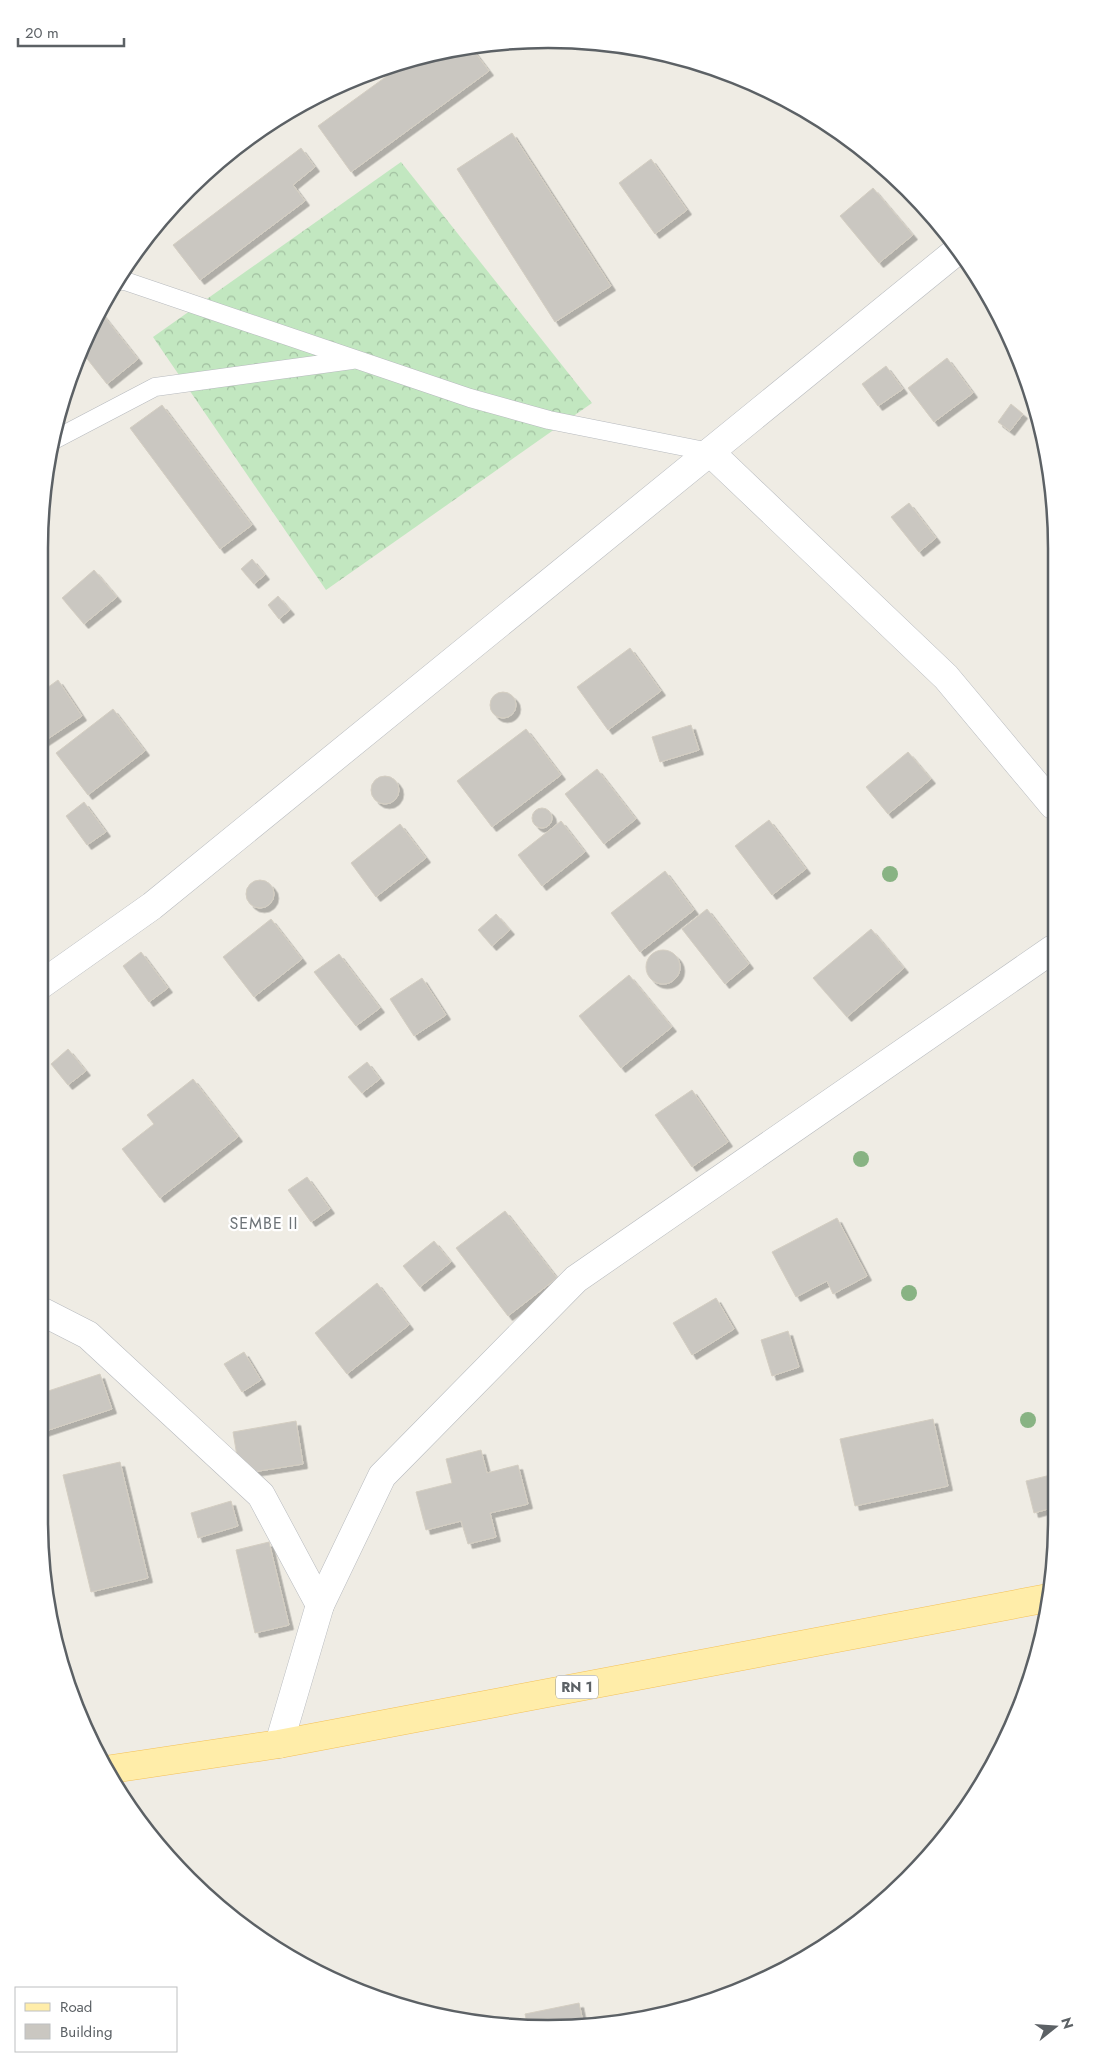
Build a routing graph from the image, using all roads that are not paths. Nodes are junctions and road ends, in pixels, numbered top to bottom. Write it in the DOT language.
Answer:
graph roads {
  1 [pos="952,255"];
  2 [pos="125,281"];
  3 [pos="355,359"];
  4 [pos="61,436"];
  5 [pos="710,452"];
  6 [pos="1048,799"];
  7 [pos="1048,952"];
  8 [pos="48,980"];
  9 [pos="48,1315"];
  10 [pos="1041,1599"];
  11 [pos="320,1605"];
  12 [pos="279,1744"];
  13 [pos="113,1769"];
  1 -- 5 [label="street"];
  2 -- 3 [label="lane"];
  3 -- 4 [label="lane"];
  3 -- 5 [label="lane"];
  5 -- 6 [label="street"];
  5 -- 8 [label="street"];
  7 -- 11 [label="street"];
  9 -- 11 [label="street"];
  10 -- 12 [label="main road, RN 1"];
  11 -- 12 [label="street"];
  12 -- 13 [label="main road, RN 1"];
}
